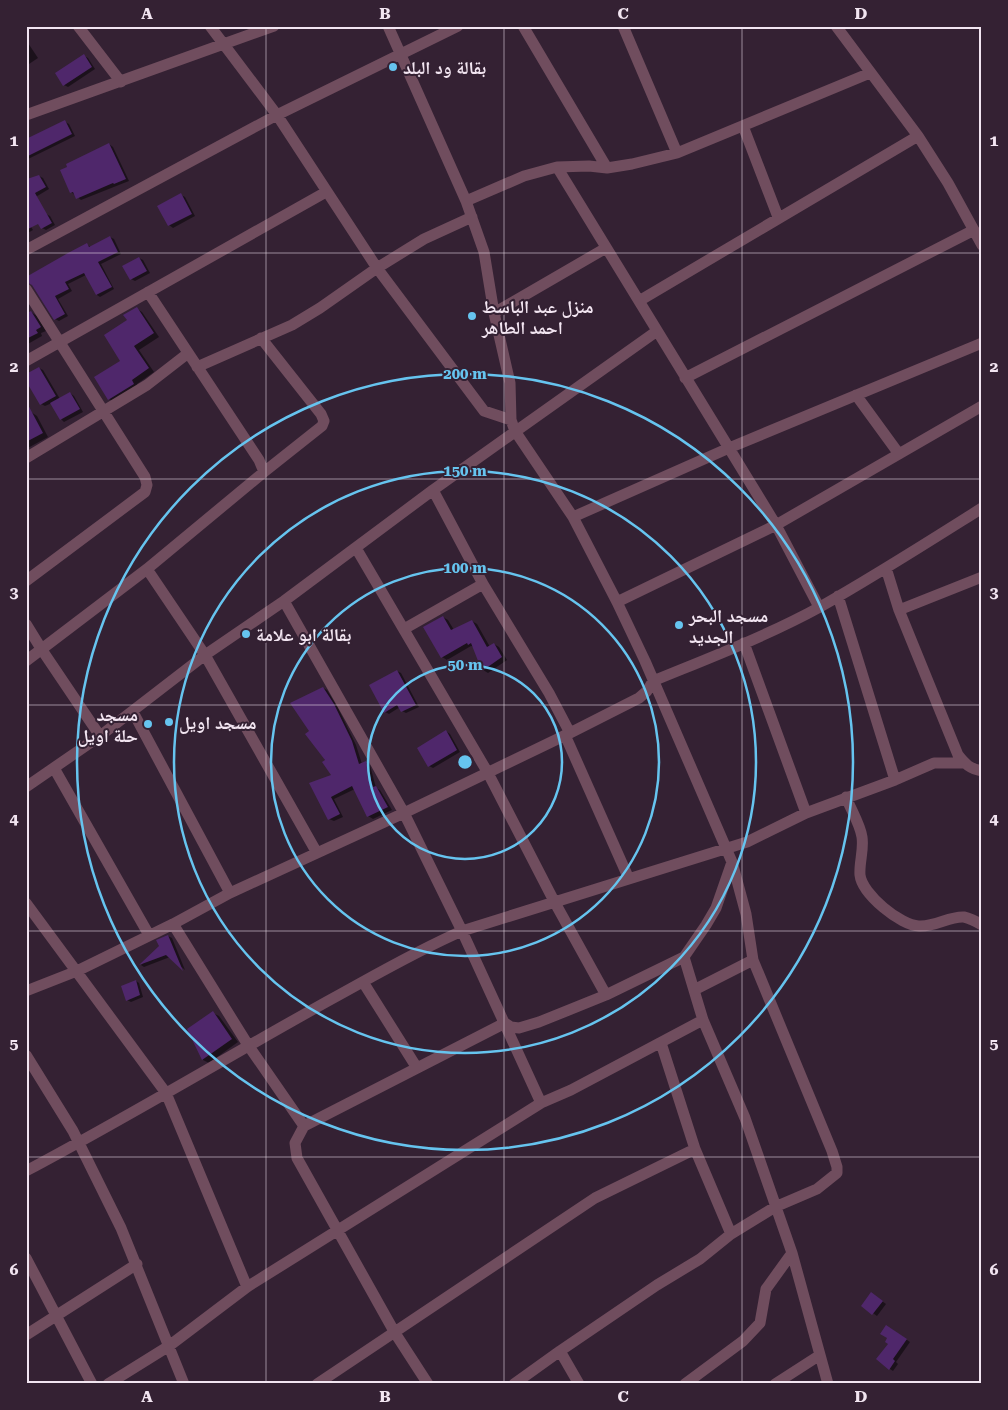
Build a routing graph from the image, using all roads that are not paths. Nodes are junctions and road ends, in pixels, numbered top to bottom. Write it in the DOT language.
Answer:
graph roads {
  1 [pos="78,26"];
  2 [pos="210,26"];
  3 [pos="274,26"];
  4 [pos="388,26"];
  5 [pos="458,26"];
  6 [pos="523,26"];
  7 [pos="623,26"];
  8 [pos="836,26"];
  9 [pos="224,43"];
  10 [pos="401,56"];
  11 [pos="870,73"];
  12 [pos="121,82"];
  13 [pos="26,115"];
  14 [pos="277,115"];
  15 [pos="743,126"];
  16 [pos="918,136"];
  17 [pos="677,153"];
  18 [pos="557,167"];
  19 [pos="607,168"];
  20 [pos="326,192"];
  21 [pos="466,201"];
  22 [pos="472,217"];
  23 [pos="778,217"];
  24 [pos="974,230"];
  25 [pos="982,245"];
  26 [pos="606,248"];
  27 [pos="26,250"];
  28 [pos="377,268"];
  29 [pos="26,290"];
  30 [pos="148,292"];
  31 [pos="639,301"];
  32 [pos="494,313"];
  33 [pos="657,331"];
  34 [pos="261,338"];
  35 [pos="60,343"];
  36 [pos="982,343"];
  37 [pos="187,354"];
  38 [pos="26,361"];
  39 [pos="197,367"];
  40 [pos="685,378"];
  41 [pos="856,395"];
  42 [pos="982,406"];
  43 [pos="103,412"];
  44 [pos="513,426"];
  45 [pos="729,448"];
  46 [pos="899,454"];
  47 [pos="26,458"];
  48 [pos="264,472"];
  49 [pos="432,490"];
  50 [pos="982,508"];
  51 [pos="572,517"];
  52 [pos="776,525"];
  53 [pos="356,548"];
  54 [pos="886,568"];
  55 [pos="147,569"];
  56 [pos="982,577"];
  57 [pos="26,581"];
  58 [pos="483,584"];
  59 [pos="838,596"];
  60 [pos="284,601"];
  61 [pos="617,602"];
  62 [pos="818,607"];
  63 [pos="899,610"];
  64 [pos="26,624"];
  65 [pos="404,629"];
  66 [pos="744,643"];
  67 [pos="42,650"];
  68 [pos="205,655"];
  69 [pos="26,661"];
  70 [pos="653,681"];
  71 [pos="133,712"];
  72 [pos="567,734"];
  73 [pos="100,736"];
  74 [pos="965,763"];
  75 [pos="54,768"];
  76 [pos="982,771"];
  77 [pos="488,772"];
  78 [pos="895,780"];
  79 [pos="26,787"];
  80 [pos="846,797"];
  81 [pos="404,813"];
  82 [pos="806,813"];
  83 [pos="725,849"];
  84 [pos="317,853"];
  85 [pos="732,862"];
  86 [pos="630,879"];
  87 [pos="230,893"];
  88 [pos="554,901"];
  89 [pos="26,903"];
  90 [pos="173,924"];
  91 [pos="982,924"];
  92 [pos="462,931"];
  93 [pos="149,935"];
  94 [pos="684,956"];
  95 [pos="753,960"];
  96 [pos="77,971"];
  97 [pos="363,982"];
  98 [pos="694,990"];
  99 [pos="26,992"];
  100 [pos="606,995"];
  101 [pos="703,1020"];
  102 [pos="504,1023"];
  103 [pos="661,1043"];
  104 [pos="248,1045"];
  105 [pos="26,1055"];
  106 [pos="417,1068"];
  107 [pos="166,1093"];
  108 [pos="541,1103"];
  109 [pos="304,1126"];
  110 [pos="79,1143"];
  111 [pos="695,1149"];
  112 [pos="26,1172"];
  113 [pos="775,1207"];
  114 [pos="337,1230"];
  115 [pos="731,1234"];
  116 [pos="792,1253"];
  117 [pos="26,1258"];
  118 [pos="136,1264"];
  119 [pos="30,1272"];
  120 [pos="247,1287"];
  121 [pos="56,1316"];
  122 [pos="394,1332"];
  123 [pos="26,1335"];
  124 [pos="170,1346"];
  125 [pos="560,1351"];
  126 [pos="820,1355"];
  127 [pos="92,1384"];
  128 [pos="108,1384"];
  129 [pos="184,1384"];
  130 [pos="317,1384"];
  131 [pos="428,1384"];
  132 [pos="514,1384"];
  133 [pos="579,1384"];
  134 [pos="685,1384"];
  135 [pos="775,1384"];
  136 [pos="828,1384"];
  1 -- 12 [label="street"];
  2 -- 9 [label="street"];
  3 -- 9 [label="street"];
  4 -- 10 [label="street"];
  5 -- 10 [label="street"];
  6 -- 19 [label="street"];
  7 -- 17 [label="street"];
  8 -- 11 [label="street"];
  9 -- 12 [label="street"];
  9 -- 14 [label="street"];
  10 -- 14 [label="street"];
  10 -- 21 [label="street"];
  11 -- 15 [label="street"];
  11 -- 16 [label="street"];
  12 -- 13 [label="street"];
  14 -- 20 [label="street"];
  14 -- 27 [label="street"];
  15 -- 17 [label="street"];
  15 -- 23 [label="street"];
  16 -- 23 [label="street"];
  16 -- 24 [label="street"];
  17 -- 19 [label="street"];
  18 -- 19 [label="street"];
  18 -- 21 [label="street"];
  18 -- 26 [label="street"];
  20 -- 28 [label="street"];
  20 -- 30 [label="street"];
  21 -- 22 [label="street"];
  22 -- 28 [label="street"];
  22 -- 32 [label="street"];
  23 -- 31 [label="street"];
  24 -- 25 [label="street"];
  24 -- 40 [label="street"];
  26 -- 31 [label="street"];
  26 -- 32 [label="street"];
  28 -- 34 [label="street"];
  28 -- 44 [label="street"];
  29 -- 35 [label="street"];
  30 -- 35 [label="street"];
  30 -- 37 [label="street"];
  31 -- 33 [label="street"];
  32 -- 44 [label="street"];
  33 -- 40 [label="street"];
  33 -- 44 [label="street"];
  34 -- 39 [label="street"];
  34 -- 48 [label="street"];
  35 -- 38 [label="street"];
  35 -- 43 [label="street"];
  36 -- 41 [label="street"];
  37 -- 39 [label="street"];
  37 -- 43 [label="street"];
  39 -- 48 [label="street"];
  40 -- 45 [label="street"];
  41 -- 45 [label="street"];
  41 -- 46 [label="street"];
  42 -- 46 [label="street"];
  43 -- 47 [label="street"];
  43 -- 57 [label="street"];
  44 -- 49 [label="street"];
  44 -- 51 [label="street"];
  45 -- 51 [label="street"];
  45 -- 52 [label="street"];
  46 -- 52 [label="street"];
  48 -- 55 [label="street"];
  49 -- 53 [label="street"];
  49 -- 58 [label="street"];
  50 -- 54 [label="street"];
  51 -- 61 [label="street"];
  52 -- 61 [label="street"];
  52 -- 62 [label="street"];
  53 -- 60 [label="street"];
  53 -- 65 [label="street"];
  54 -- 59 [label="street"];
  54 -- 63 [label="street"];
  55 -- 67 [label="street"];
  55 -- 68 [label="street"];
  56 -- 63 [label="street"];
  58 -- 65 [label="street"];
  58 -- 72 [label="street"];
  59 -- 62 [label="street"];
  59 -- 78 [label="street"];
  60 -- 68 [label="street"];
  60 -- 81 [label="street"];
  61 -- 70 [label="street"];
  62 -- 66 [label="street"];
  63 -- 74 [label="street"];
  64 -- 67 [label="street"];
  65 -- 77 [label="street"];
  66 -- 70 [label="street"];
  66 -- 82 [label="street"];
  67 -- 69 [label="street"];
  67 -- 73 [label="street"];
  68 -- 71 [label="street"];
  68 -- 84 [label="street"];
  70 -- 72 [label="street"];
  70 -- 83 [label="street"];
  71 -- 73 [label="street"];
  71 -- 87 [label="street"];
  72 -- 77 [label="street"];
  72 -- 86 [label="street"];
  73 -- 75 [label="street"];
  74 -- 76 [label="street"];
  74 -- 78 [label="street"];
  75 -- 79 [label="street"];
  75 -- 93 [label="street"];
  77 -- 81 [label="street"];
  77 -- 88 [label="street"];
  78 -- 80 [label="street"];
  80 -- 82 [label="street"];
  80 -- 91 [label="street"];
  81 -- 84 [label="street"];
  81 -- 92 [label="street"];
  82 -- 83 [label="street"];
  83 -- 85 [label="street"];
  83 -- 86 [label="street"];
  84 -- 87 [label="street"];
  85 -- 94 [label="street"];
  85 -- 95 [label="street"];
  86 -- 88 [label="street"];
  87 -- 90 [label="street"];
  88 -- 92 [label="street"];
  88 -- 100 [label="street"];
  89 -- 96 [label="street"];
  90 -- 93 [label="street"];
  90 -- 104 [label="street"];
  92 -- 97 [label="street"];
  92 -- 102 [label="street"];
  93 -- 96 [label="street"];
  94 -- 98 [label="street"];
  94 -- 100 [label="street"];
  95 -- 98 [label="street"];
  95 -- 113 [label="street"];
  96 -- 99 [label="street"];
  96 -- 107 [label="street"];
  97 -- 104 [label="street"];
  97 -- 106 [label="street"];
  98 -- 101 [label="street"];
  100 -- 102 [label="street"];
  101 -- 103 [label="street"];
  101 -- 113 [label="street"];
  102 -- 106 [label="street"];
  102 -- 108 [label="street"];
  103 -- 108 [label="street"];
  103 -- 111 [label="street"];
  104 -- 107 [label="street"];
  104 -- 109 [label="street"];
  105 -- 110 [label="street"];
  106 -- 109 [label="street"];
  107 -- 110 [label="street"];
  107 -- 120 [label="street"];
  108 -- 114 [label="street"];
  109 -- 114 [label="street"];
  110 -- 112 [label="street"];
  110 -- 118 [label="street"];
  111 -- 115 [label="street"];
  111 -- 122 [label="street"];
  113 -- 115 [label="street"];
  113 -- 116 [label="street"];
  114 -- 120 [label="street"];
  114 -- 122 [label="street"];
  115 -- 125 [label="street"];
  116 -- 126 [label="street"];
  116 -- 134 [label="street"];
  117 -- 119 [label="street"];
  118 -- 121 [label="street"];
  118 -- 124 [label="street"];
  119 -- 121 [label="street"];
  120 -- 124 [label="street"];
  121 -- 123 [label="street"];
  121 -- 127 [label="street"];
  122 -- 130 [label="street"];
  122 -- 131 [label="street"];
  124 -- 128 [label="street"];
  124 -- 129 [label="street"];
  125 -- 132 [label="street"];
  125 -- 133 [label="street"];
  126 -- 135 [label="street"];
  126 -- 136 [label="street"];
}
